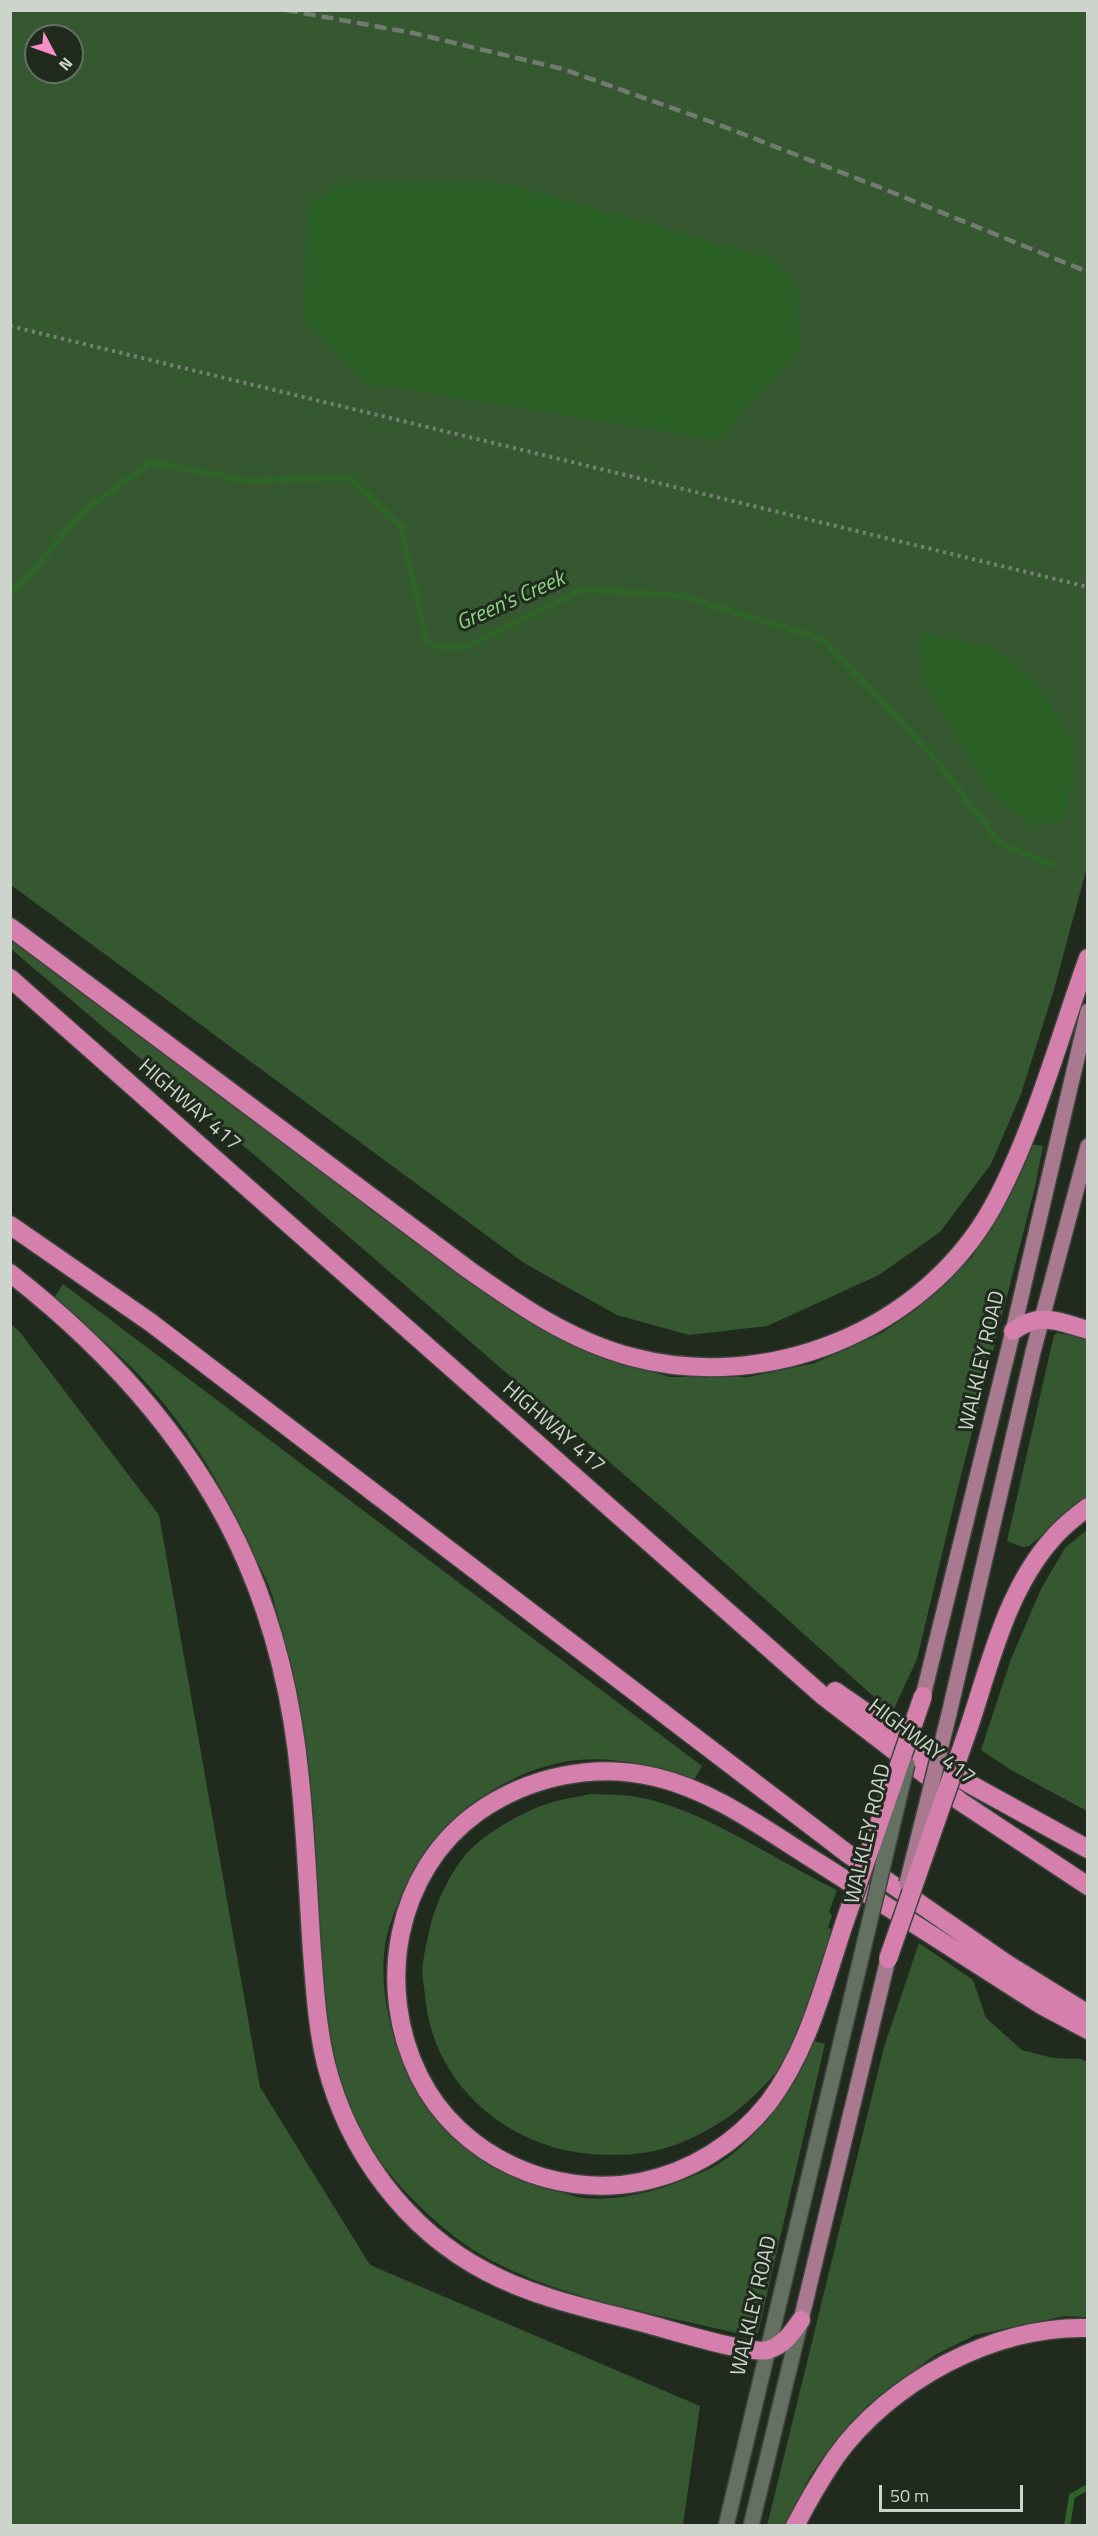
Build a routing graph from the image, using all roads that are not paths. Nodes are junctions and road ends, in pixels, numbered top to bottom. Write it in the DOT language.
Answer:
graph roads {
  1 [pos="10,927"];
  2 [pos="1088,958"];
  3 [pos="10,978"];
  4 [pos="1088,1011"];
  5 [pos="1088,1146"];
  6 [pos="10,1225"];
  7 [pos="10,1273"];
  8 [pos="1042,1318"];
  9 [pos="1088,1330"];
  10 [pos="1013,1331"];
  11 [pos="1088,1507"];
  12 [pos="744,1627"];
  13 [pos="923,1696"];
  14 [pos="1088,1850"];
  15 [pos="1088,1886"];
  16 [pos="888,1959"];
  17 [pos="1088,2014"];
  18 [pos="1088,2030"];
  19 [pos="801,2320"];
  20 [pos="1088,2328"];
  21 [pos="766,2351"];
  22 [pos="726,2526"];
  23 [pos="751,2526"];
  24 [pos="795,2526"];
  1 -- 2 [label="highway"];
  3 -- 12 [label="highway, HIGHWAY 417"];
  4 -- 10 [label="main road, WALKLEY ROAD"];
  5 -- 8 [label="main road"];
  6 -- 17 [label="highway"];
  7 -- 21 [label="highway"];
  8 -- 9 [label="highway"];
  8 -- 10 [label="highway"];
  8 -- 16 [label="main road, bridge"];
  10 -- 13 [label="main road, WALKLEY ROAD"];
  11 -- 16 [label="highway, bridge"];
  12 -- 14 [label="highway"];
  12 -- 15 [label="highway, HIGHWAY 417"];
  13 -- 18 [label="highway, bridge"];
  13 -- 21 [label="main road, WALKLEY ROAD, bridge"];
  16 -- 19 [label="main road"];
  19 -- 21 [label="highway"];
  19 -- 23 [label="main road"];
  20 -- 24 [label="highway"];
  21 -- 22 [label="main road, WALKLEY ROAD"];
}
